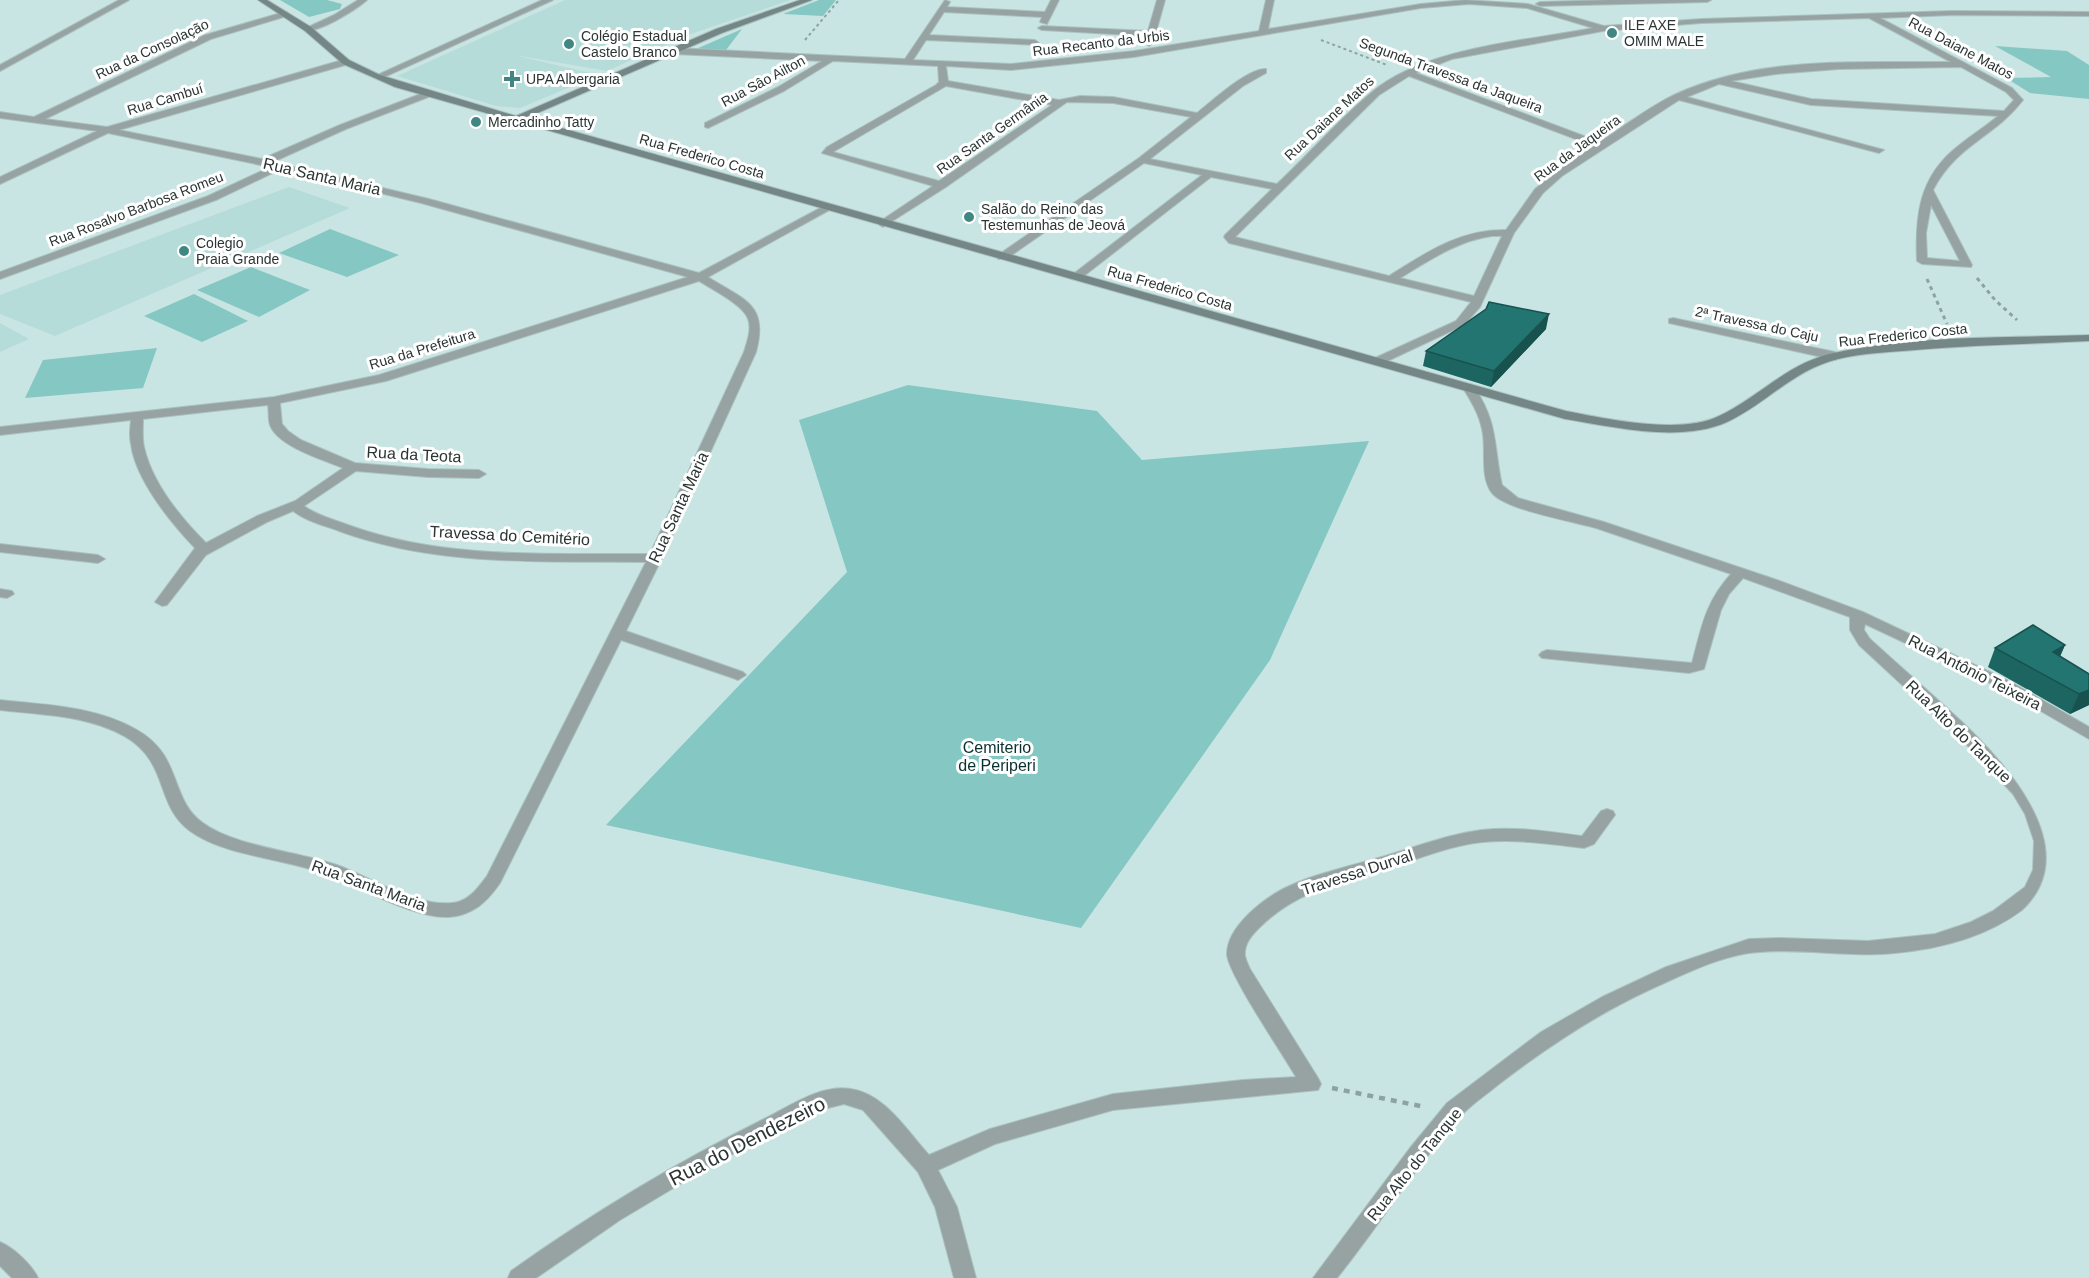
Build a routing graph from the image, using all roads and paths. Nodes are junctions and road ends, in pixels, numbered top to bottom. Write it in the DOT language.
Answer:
graph roads {
  1 [pos="125,0"];
  2 [pos="262,0"];
  3 [pos="363,0"];
  4 [pos="549,0"];
  5 [pos="808,0"];
  6 [pos="839,0"];
  7 [pos="947,0"];
  8 [pos="1055,0"];
  9 [pos="1161,0"];
  10 [pos="1270,0"];
  11 [pos="1707,0"];
  12 [pos="1582,1"];
  13 [pos="1655,1"];
  14 [pos="1528,6"];
  15 [pos="941,9"];
  16 [pos="284,14"];
  17 [pos="2089,14"];
  18 [pos="1047,15"];
  19 [pos="1871,16"];
  20 [pos="1293,27"];
  21 [pos="1042,28"];
  22 [pos="308,29"];
  23 [pos="1604,29"];
  24 [pos="1263,32"];
  25 [pos="1150,34"];
  26 [pos="923,37"];
  27 [pos="674,51"];
  28 [pos="1147,52"];
  29 [pos="1029,55"];
  30 [pos="791,57"];
  31 [pos="831,59"];
  32 [pos="346,62"];
  33 [pos="907,63"];
  34 [pos="942,65"];
  35 [pos="1960,65"];
  36 [pos="0,68"];
  37 [pos="1263,71"];
  38 [pos="1407,73"];
  39 [pos="377,78"];
  40 [pos="1719,81"];
  41 [pos="944,82"];
  42 [pos="428,94"];
  43 [pos="1678,97"];
  44 [pos="1059,103"];
  45 [pos="2008,114"];
  46 [pos="0,115"];
  47 [pos="1198,116"];
  48 [pos="516,119"];
  49 [pos="35,120"];
  50 [pos="708,125"];
  51 [pos="107,130"];
  52 [pos="1602,146"];
  53 [pos="1879,150"];
  54 [pos="1142,160"];
  55 [pos="264,162"];
  56 [pos="280,166"];
  57 [pos="1209,174"];
  58 [pos="0,181"];
  59 [pos="942,185"];
  60 [pos="1277,188"];
  61 [pos="1928,190"];
  62 [pos="828,208"];
  63 [pos="883,224"];
  64 [pos="1509,233"];
  65 [pos="1002,257"];
  66 [pos="1922,261"];
  67 [pos="1967,265"];
  68 [pos="0,276"];
  69 [pos="700,277"];
  70 [pos="1076,277"];
  71 [pos="1393,278"];
  72 [pos="1478,300"];
  73 [pos="1673,321"];
  74 [pos="1949,328"];
  75 [pos="2089,338"];
  76 [pos="2037,340"];
  77 [pos="1835,356"];
  78 [pos="1379,361"];
  79 [pos="1470,388"];
  80 [pos="274,400"];
  81 [pos="137,417"];
  82 [pos="0,431"];
  83 [pos="353,466"];
  84 [pos="479,474"];
  85 [pos="297,504"];
  86 [pos="0,548"];
  87 [pos="201,552"];
  88 [pos="655,558"];
  89 [pos="98,559"];
  90 [pos="1740,573"];
  91 [pos="162,602"];
  92 [pos="1858,615"];
  93 [pos="616,633"];
  94 [pos="1547,655"];
  95 [pos="738,675"];
  96 [pos="0,705"];
  97 [pos="2089,734"];
  98 [pos="1607,815"];
  99 [pos="1311,1084"];
  100 [pos="1451,1112"];
  101 [pos="926,1166"];
  102 [pos="0,1252"];
  103 [pos="27,1278"];
  104 [pos="519,1278"];
  105 [pos="965,1278"];
  106 [pos="1324,1278"];
  1 -- 36 [label="street"];
  2 -- 16 [label="main road, Rua Frederico Costa"];
  3 -- 22 [label="street"];
  4 -- 39 [label="street"];
  5 -- 27 [label="main road"];
  6 -- 30 [label="path"];
  7 -- 15 [label="street"];
  8 -- 18 [label="street"];
  9 -- 25 [label="street"];
  10 -- 24 [label="street"];
  11 -- 13 [label="street, Rua Recanto da Urbis"];
  12 -- 13 [label="street, Rua Recanto da Urbis"];
  12 -- 14 [label="street, Rua Recanto da Urbis"];
  14 -- 20 [label="street, Rua Recanto da Urbis"];
  14 -- 23 [label="street, Rua Recanto da Urbis"];
  15 -- 18 [label="street"];
  15 -- 26 [label="street"];
  16 -- 22 [label="main road, Rua Frederico Costa"];
  16 -- 49 [label="street, Rua da Consolação"];
  17 -- 19 [label="street, Rua Daiane Matos"];
  18 -- 21 [label="street"];
  19 -- 23 [label="street, Rua Daiane Matos"];
  19 -- 35 [label="street, Rua Daiane Matos"];
  20 -- 24 [label="street, Rua Recanto da Urbis"];
  20 -- 38 [label="path, Segunda Travessa da Jaqueira"];
  21 -- 25 [label="street"];
  21 -- 29 [label="street"];
  22 -- 32 [label="main road, Rua Frederico Costa"];
  23 -- 38 [label="street, Rua Daiane Matos"];
  24 -- 28 [label="street, Rua Recanto da Urbis"];
  25 -- 28 [label="street"];
  26 -- 29 [label="street"];
  26 -- 33 [label="street"];
  27 -- 30 [label="street, Rua Recanto da Urbis"];
  27 -- 48 [label="main road"];
  28 -- 29 [label="street, Rua Recanto da Urbis"];
  29 -- 34 [label="street, Rua Recanto da Urbis"];
  30 -- 31 [label="street, Rua Recanto da Urbis"];
  31 -- 33 [label="street, Rua Recanto da Urbis"];
  31 -- 50 [label="street, Rua Sâo Ailton"];
  32 -- 39 [label="main road, Rua Frederico Costa"];
  32 -- 51 [label="street, Rua Cambuí"];
  33 -- 34 [label="street, Rua Recanto da Urbis"];
  34 -- 41 [label="street"];
  35 -- 40 [label="street, Rua da Jaqueira"];
  35 -- 45 [label="street, Rua Daiane Matos"];
  37 -- 47 [label="street"];
  38 -- 52 [label="street, Segunda Travessa da Jaqueira"];
  38 -- 60 [label="street, Rua Daiane Matos"];
  39 -- 42 [label="main road, Rua Frederico Costa"];
  40 -- 43 [label="street, Rua da Jaqueira"];
  40 -- 45 [label="street"];
  41 -- 44 [label="street"];
  41 -- 59 [label="street"];
  42 -- 48 [label="main road, Rua Frederico Costa"];
  42 -- 55 [label="street"];
  43 -- 52 [label="street, Rua da Jaqueira"];
  43 -- 53 [label="street"];
  44 -- 47 [label="street, Rua Santa Germânia"];
  44 -- 59 [label="street, Rua Santa Germânia"];
  45 -- 61 [label="street"];
  46 -- 49 [label="street, Rua Santa Maria"];
  47 -- 54 [label="street"];
  48 -- 62 [label="main road, Rua Frederico Costa"];
  49 -- 51 [label="street, Rua Santa Maria"];
  51 -- 55 [label="street, Rua Santa Maria"];
  51 -- 58 [label="street, Rua Cambuí"];
  52 -- 64 [label="street, Rua da Jaqueira"];
  54 -- 57 [label="street"];
  54 -- 65 [label="street"];
  55 -- 56 [label="street, Rua Santa Maria"];
  56 -- 68 [label="street, Rua Rosalvo Barbosa Romeu"];
  56 -- 69 [label="street, Rua Santa Maria"];
  57 -- 60 [label="street"];
  57 -- 70 [label="street"];
  59 -- 63 [label="street, Rua Santa Germânia"];
  60 -- 71 [label="street, Rua Daiane Matos"];
  61 -- 66 [label="street"];
  61 -- 67 [label="street"];
  62 -- 63 [label="main road, Rua Frederico Costa"];
  62 -- 69 [label="street, Rua da Prefeitura"];
  63 -- 65 [label="main road, Rua Frederico Costa"];
  64 -- 71 [label="street"];
  64 -- 72 [label="street, Rua da Jaqueira"];
  65 -- 70 [label="main road, Rua Frederico Costa"];
  66 -- 67 [label="street"];
  66 -- 74 [label="path"];
  67 -- 76 [label="path"];
  69 -- 80 [label="street, Rua da Prefeitura"];
  69 -- 88 [label="street, Rua Santa Maria"];
  70 -- 78 [label="main road, Rua Frederico Costa"];
  71 -- 72 [label="street, Rua Daiane Matos"];
  72 -- 78 [label="street, Rua da Jaqueira"];
  73 -- 77 [label="street, 2ª Travessa do Caju"];
  75 -- 76 [label="main road, Rua Frederico Costa"];
  76 -- 77 [label="main road, Rua Frederico Costa"];
  77 -- 79 [label="main road, Rua Frederico Costa"];
  78 -- 79 [label="main road, Rua Frederico Costa"];
  79 -- 90 [label="street"];
  80 -- 81 [label="street, Rua da Prefeitura"];
  80 -- 83 [label="street, Rua da Teota"];
  81 -- 82 [label="street, Rua da Prefeitura"];
  81 -- 87 [label="street"];
  83 -- 84 [label="street, Rua da Teota"];
  83 -- 85 [label="street"];
  85 -- 87 [label="street"];
  85 -- 88 [label="street, Travessa do Cemitério"];
  86 -- 89 [label="street"];
  87 -- 91 [label="street"];
  88 -- 93 [label="street, Rua Santa Maria"];
  90 -- 92 [label="street"];
  90 -- 94 [label="street"];
  92 -- 97 [label="street, Rua Antônio Teixeira"];
  92 -- 100 [label="street, Rua Alto do Tanque"];
  93 -- 95 [label="street"];
  93 -- 96 [label="street, Rua Santa Maria"];
  98 -- 99 [label="street, Travessa Durval"];
  99 -- 100 [label="path"];
  99 -- 101 [label="street"];
  100 -- 106 [label="street, Rua Alto do Tanque"];
  101 -- 104 [label="street, Rua do Dendezeiro"];
  101 -- 105 [label="street, Rua do Dendezeiro"];
  102 -- 103 [label="street"];
}
